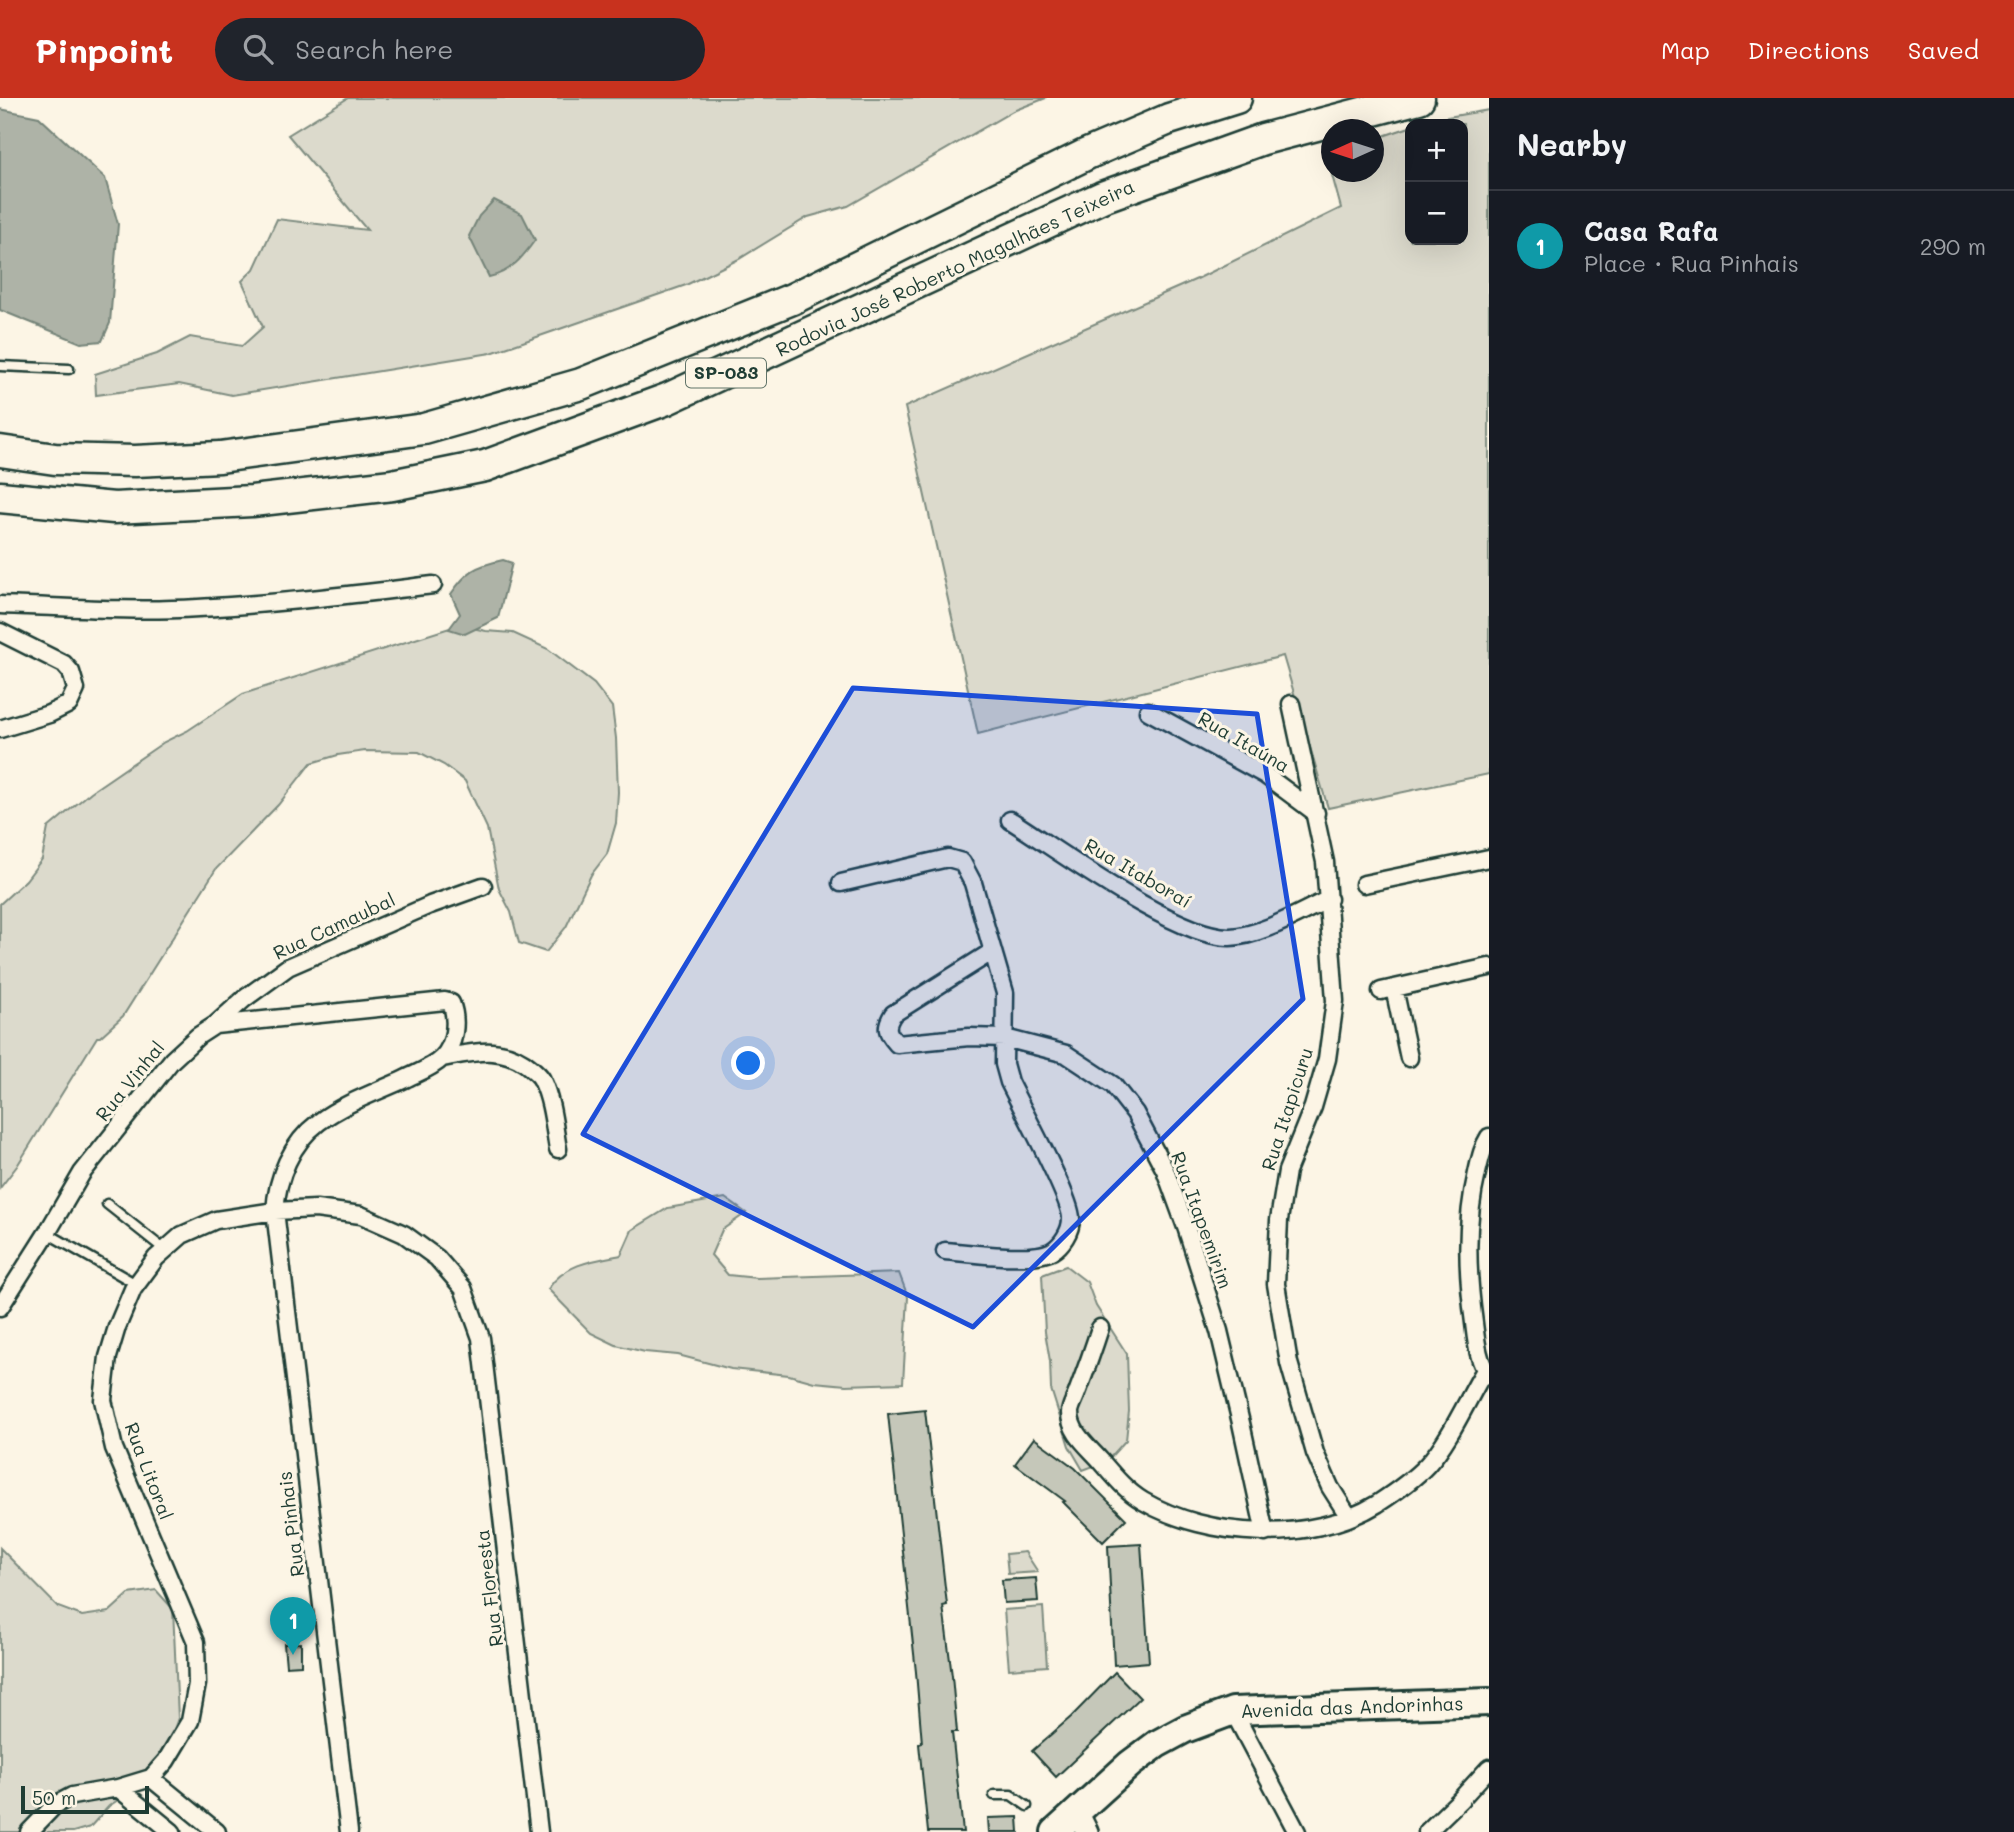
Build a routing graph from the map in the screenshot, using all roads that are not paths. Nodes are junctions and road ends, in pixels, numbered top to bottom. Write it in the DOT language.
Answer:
graph roads {
  1 [pos="1236,98"];
  2 [pos="1419,98"];
  3 [pos="0,366"];
  4 [pos="69,369"];
  5 [pos="0,451"];
  6 [pos="0,497"];
  7 [pos="433,584"];
  8 [pos="0,605"];
  9 [pos="0,632"];
  10 [pos="1291,705"];
  11 [pos="1148,711"];
  12 [pos="0,729"];
  13 [pos="1316,813"];
  14 [pos="1010,820"];
  15 [pos="1489,858"];
  16 [pos="841,883"];
  17 [pos="1364,884"];
  18 [pos="483,886"];
  19 [pos="1329,899"];
  20 [pos="993,951"];
  21 [pos="1489,967"];
  22 [pos="215,1025"];
  23 [pos="1004,1038"];
  24 [pos="442,1058"];
  25 [pos="1409,1058"];
  26 [pos="1489,1137"];
  27 [pos="558,1149"];
  28 [pos="107,1204"];
  29 [pos="275,1211"];
  30 [pos="47,1233"];
  31 [pos="165,1250"];
  32 [pos="945,1251"];
  33 [pos="136,1284"];
  34 [pos="0,1307"];
  35 [pos="1101,1328"];
  36 [pos="1487,1372"];
  37 [pos="1349,1517"];
  38 [pos="1265,1533"];
  39 [pos="1485,1706"];
  40 [pos="1233,1711"];
  41 [pos="1489,1768"];
  42 [pos="151,1778"];
  43 [pos="118,1788"];
  44 [pos="994,1796"];
  45 [pos="1027,1806"];
  46 [pos="1082,1822"];
  47 [pos="29,1832"];
  48 [pos="172,1832"];
  49 [pos="217,1832"];
  50 [pos="349,1832"];
  51 [pos="539,1832"];
  52 [pos="1055,1832"];
  53 [pos="1297,1832"];
  54 [pos="1427,1832"];
  1 -- 5 [label="highway, SP-083"];
  2 -- 6 [label="highway, Rodovia José Roberto Magalhães Teixeira / SP-083"];
  3 -- 4 [label="lane"];
  7 -- 8 [label="street"];
  9 -- 12 [label="street"];
  10 -- 13 [label="street, Rua Itapicuru"];
  11 -- 13 [label="street, Rua Itaúna"];
  13 -- 19 [label="street, Rua Itapicuru"];
  14 -- 19 [label="street, Rua Itaboraí"];
  15 -- 17 [label="street"];
  16 -- 20 [label="street"];
  18 -- 22 [label="street, Rua Camaubal"];
  19 -- 37 [label="street, Rua Itapicuru"];
  20 -- 23 [label="street"];
  20 -- 23 [label="street, Rua Itapemirim"];
  21 -- 25 [label="street"];
  22 -- 24 [label="street"];
  22 -- 30 [label="street, Rua Vinhal"];
  23 -- 32 [label="street"];
  23 -- 38 [label="street, Rua Itapemirim"];
  24 -- 27 [label="street"];
  24 -- 29 [label="street"];
  26 -- 36 [label="street"];
  28 -- 31 [label="lane"];
  29 -- 31 [label="street, Rua Litoral"];
  29 -- 50 [label="street, Rua Pinhais"];
  29 -- 51 [label="street, Rua Floresta"];
  30 -- 33 [label="lane"];
  30 -- 34 [label="street, Rua Vinhal"];
  31 -- 33 [label="street, Rua Litoral"];
  33 -- 42 [label="street, Rua Litoral"];
  35 -- 38 [label="street"];
  36 -- 37 [label="street"];
  37 -- 38 [label="street"];
  39 -- 40 [label="main road, Avenida das Andorinhas"];
  40 -- 46 [label="main road, Avenida das Andorinhas"];
  40 -- 53 [label="street"];
  41 -- 54 [label="street"];
  42 -- 43 [label="street"];
  42 -- 49 [label="street"];
  43 -- 47 [label="street"];
  43 -- 48 [label="street"];
  44 -- 45 [label="lane"];
  46 -- 52 [label="main road, Avenida das Andorinhas"];
}
